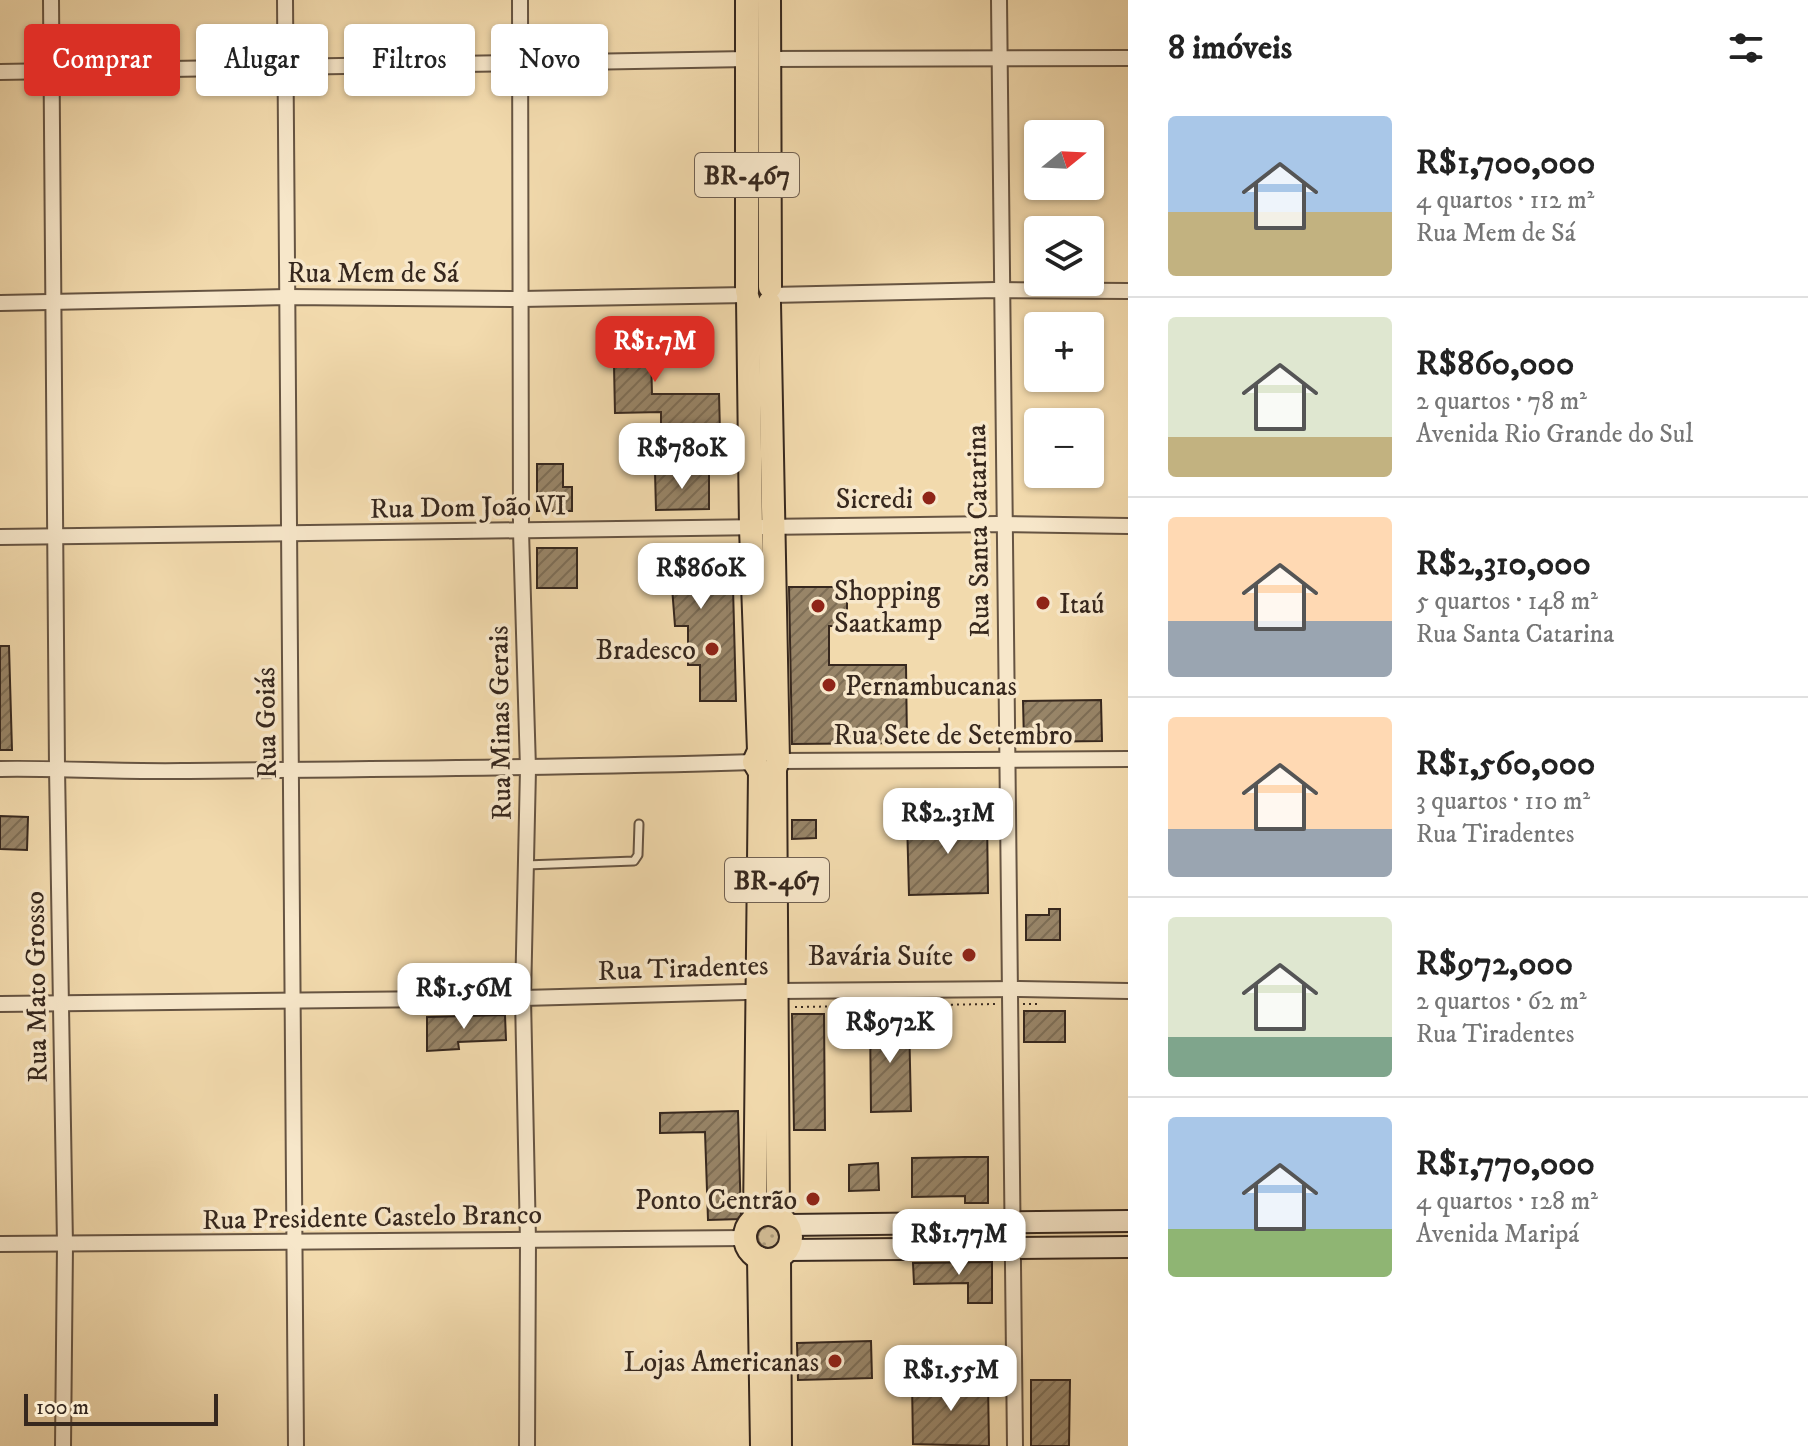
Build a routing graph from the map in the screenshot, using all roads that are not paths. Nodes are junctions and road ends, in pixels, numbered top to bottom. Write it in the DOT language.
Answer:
graph roads {
  1 [pos="51,0"];
  2 [pos="285,0"];
  3 [pos="520,0"];
  4 [pos="747,0"];
  5 [pos="769,0"];
  6 [pos="999,0"];
  7 [pos="52,24"];
  8 [pos="285,24"];
  9 [pos="521,24"];
  10 [pos="999,57"];
  11 [pos="1128,58"];
  12 [pos="758,59"];
  13 [pos="608,62"];
  14 [pos="491,64"];
  15 [pos="328,66"];
  16 [pos="0,72"];
  17 [pos="24,72"];
  18 [pos="53,96"];
  19 [pos="286,96"];
  20 [pos="522,96"];
  21 [pos="1001,290"];
  22 [pos="1128,291"];
  23 [pos="759,295"];
  24 [pos="287,297"];
  25 [pos="521,299"];
  26 [pos="54,302"];
  27 [pos="0,303"];
  28 [pos="1003,524"];
  29 [pos="1128,526"];
  30 [pos="762,528"];
  31 [pos="521,531"];
  32 [pos="288,535"];
  33 [pos="0,537"];
  34 [pos="56,538"];
  35 [pos="1128,759"];
  36 [pos="767,761"];
  37 [pos="1006,761"];
  38 [pos="57,768"];
  39 [pos="292,768"];
  40 [pos="0,769"];
  41 [pos="528,769"];
  42 [pos="639,824"];
  43 [pos="526,865"];
  44 [pos="1009,989"];
  45 [pos="1128,991"];
  46 [pos="770,996"];
  47 [pos="523,998"];
  48 [pos="293,999"];
  49 [pos="63,1003"];
  50 [pos="0,1004"];
  51 [pos="1120,1220"];
  52 [pos="783,1221"];
  53 [pos="1012,1223"];
  54 [pos="750,1228"];
  55 [pos="528,1241"];
  56 [pos="294,1243"];
  57 [pos="0,1244"];
  58 [pos="65,1245"];
  59 [pos="1120,1247"];
  60 [pos="1016,1248"];
  61 [pos="775,1256"];
  62 [pos="63,1446"];
  63 [pos="296,1446"];
  64 [pos="527,1446"];
  65 [pos="762,1446"];
  66 [pos="780,1446"];
  67 [pos="1015,1446"];
  1 -- 7 [label="street, Rua Mato Grosso"];
  2 -- 8 [label="street, Rua Goiás"];
  3 -- 9 [label="street, Rua Minas Gerais"];
  4 -- 12 [label="main road, BR-467"];
  5 -- 12 [label="main road, BR-467"];
  6 -- 10 [label="street, Rua Santa Catarina"];
  10 -- 11 [label="street"];
  10 -- 12 [label="street"];
  10 -- 21 [label="street, Rua Santa Catarina"];
  12 -- 13 [label="street"];
  12 -- 23 [label="main road, BR-467"];
  14 -- 15 [label="street"];
  16 -- 17 [label="street"];
  18 -- 26 [label="street, Rua Mato Grosso"];
  19 -- 24 [label="street, Rua Goiás"];
  20 -- 25 [label="street, Rua Minas Gerais"];
  21 -- 22 [label="street, Rua Mem de Sá"];
  21 -- 23 [label="street, Rua Mem de Sá"];
  21 -- 28 [label="street, Rua Santa Catarina"];
  23 -- 25 [label="street, Rua Mem de Sá"];
  23 -- 30 [label="main road, BR-467"];
  24 -- 25 [label="street, Rua Mem de Sá"];
  24 -- 26 [label="street, Rua Mem de Sá"];
  24 -- 32 [label="street, Rua Goiás"];
  25 -- 31 [label="street, Rua Minas Gerais"];
  26 -- 27 [label="street, Rua Mem de Sá"];
  26 -- 34 [label="street, Rua Mato Grosso"];
  28 -- 29 [label="street, Rua Dom João VI"];
  28 -- 30 [label="street, Rua Dom João VI"];
  28 -- 37 [label="street, Rua Santa Catarina"];
  30 -- 31 [label="street, Rua Dom João VI"];
  30 -- 36 [label="main road, BR-467"];
  31 -- 32 [label="street, Rua Dom João VI"];
  31 -- 41 [label="street, Rua Minas Gerais"];
  32 -- 34 [label="street, Rua Dom João VI"];
  32 -- 39 [label="street, Rua Goiás"];
  33 -- 34 [label="street, Rua Dom João VI"];
  34 -- 38 [label="street, Rua Mato Grosso"];
  35 -- 37 [label="street, Rua Sete de Setembro"];
  36 -- 37 [label="street, Rua Sete de Setembro"];
  36 -- 41 [label="street, Rua Sete de Setembro"];
  36 -- 46 [label="main road, BR-467"];
  37 -- 44 [label="street, Rua Santa Catarina"];
  38 -- 39 [label="street, Rua Sete de Setembro"];
  38 -- 40 [label="street, Rua Sete de Setembro"];
  38 -- 49 [label="street, Rua Mato Grosso"];
  39 -- 41 [label="street, Rua Sete de Setembro"];
  39 -- 48 [label="street, Rua Goiás"];
  41 -- 43 [label="street, Rua Minas Gerais"];
  42 -- 43 [label="lane"];
  43 -- 47 [label="street, Rua Minas Gerais"];
  44 -- 45 [label="street, Rua Tiradentes"];
  44 -- 46 [label="street, Rua Tiradentes"];
  44 -- 53 [label="street, Rua Santa Catarina"];
  46 -- 47 [label="street, Rua Tiradentes"];
  46 -- 52 [label="main road, BR-467"];
  46 -- 54 [label="main road, BR-467"];
  47 -- 48 [label="street, Rua Tiradentes"];
  47 -- 55 [label="street, Rua Minas Gerais"];
  48 -- 49 [label="street, Rua Tiradentes"];
  48 -- 56 [label="street, Rua Goiás"];
  49 -- 50 [label="street, Rua Tiradentes"];
  49 -- 58 [label="street, Rua Mato Grosso"];
  51 -- 53 [label="main road"];
  51 -- 59 [label="main road"];
  52 -- 53 [label="main road"];
  52 -- 54 [label="main road"];
  52 -- 61 [label="main road, BR-467"];
  53 -- 60 [label="main road"];
  54 -- 55 [label="street, Rua Presidente Castelo Branco"];
  54 -- 61 [label="main road"];
  55 -- 56 [label="street, Rua Presidente Castelo Branco"];
  55 -- 64 [label="street, Rua Minas Gerais"];
  56 -- 58 [label="street, Rua Presidente Castelo Branco"];
  56 -- 63 [label="street, Rua Goiás"];
  57 -- 58 [label="street, Rua Presidente Castelo Branco"];
  58 -- 62 [label="street, Rua Mato Grosso"];
  59 -- 60 [label="main road"];
  60 -- 61 [label="main road"];
  60 -- 67 [label="street"];
  61 -- 65 [label="main road, BR-467"];
  61 -- 66 [label="main road, BR-467"];
}
